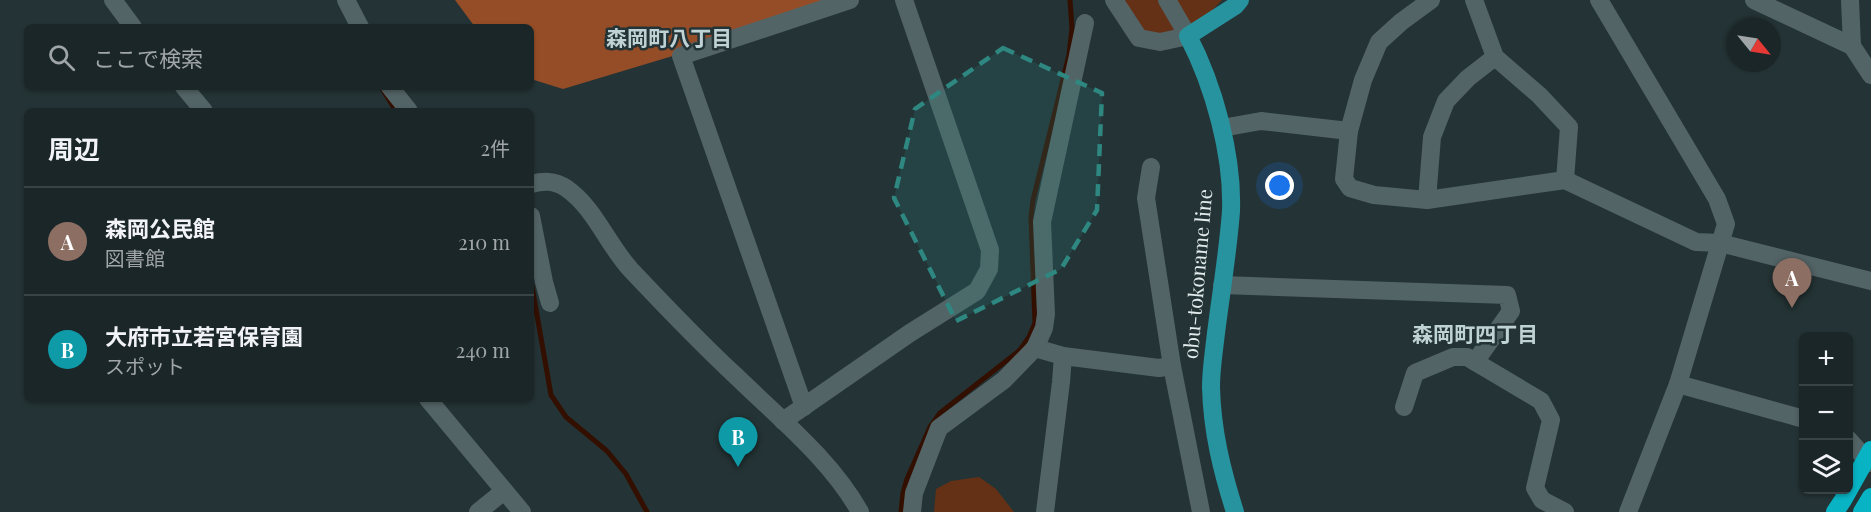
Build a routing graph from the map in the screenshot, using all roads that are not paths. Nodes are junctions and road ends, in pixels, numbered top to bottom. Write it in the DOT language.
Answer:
graph roads {
  1 [pos="113,0"];
  2 [pos="346,0"];
  3 [pos="850,0"];
  4 [pos="904,0"];
  5 [pos="1114,0"];
  6 [pos="1240,0"];
  7 [pos="1431,0"];
  8 [pos="1474,0"];
  9 [pos="1599,0"];
  10 [pos="1754,0"];
  11 [pos="1850,0"];
  12 [pos="1172,3"];
  13 [pos="1085,22"];
  14 [pos="131,24"];
  15 [pos="358,24"];
  16 [pos="1188,36"];
  17 [pos="1852,46"];
  18 [pos="1495,57"];
  19 [pos="1871,75"];
  20 [pos="186,90"];
  21 [pos="392,90"];
  22 [pos="202,108"];
  23 [pos="407,108"];
  24 [pos="1222,128"];
  25 [pos="1349,131"];
  26 [pos="1151,167"];
  27 [pos="1565,180"];
  28 [pos="534,183"];
  29 [pos="1427,200"];
  30 [pos="534,231"];
  31 [pos="1720,243"];
  32 [pos="1871,281"];
  33 [pos="1222,285"];
  34 [pos="550,303"];
  35 [pos="1035,348"];
  36 [pos="1063,356"];
  37 [pos="1475,362"];
  38 [pos="1172,366"];
  39 [pos="1678,384"];
  40 [pos="430,402"];
  41 [pos="804,407"];
  42 [pos="1404,407"];
  43 [pos="1799,418"];
  44 [pos="783,421"];
  45 [pos="1849,440"];
  46 [pos="1869,457"];
  47 [pos="504,491"];
  48 [pos="1871,497"];
  49 [pos="478,512"];
  50 [pos="522,512"];
  51 [pos="860,512"];
  52 [pos="912,512"];
  53 [pos="1045,512"];
  54 [pos="1201,512"];
  55 [pos="1235,512"];
  56 [pos="1564,512"];
  57 [pos="1628,512"];
  58 [pos="1835,512"];
  59 [pos="1862,512"];
  1 -- 14 [label="street"];
  2 -- 15 [label="street"];
  3 -- 41 [label="street"];
  4 -- 41 [label="street"];
  5 -- 16 [label="street"];
  6 -- 16 [label="main road"];
  7 -- 25 [label="street"];
  8 -- 18 [label="street"];
  9 -- 31 [label="street"];
  10 -- 17 [label="street"];
  11 -- 17 [label="street"];
  12 -- 16 [label="street"];
  13 -- 35 [label="street"];
  16 -- 24 [label="main road, obu-tokoname line"];
  17 -- 19 [label="street"];
  18 -- 27 [label="street"];
  18 -- 29 [label="street"];
  20 -- 22 [label="street"];
  21 -- 23 [label="street"];
  24 -- 25 [label="street"];
  24 -- 33 [label="main road, obu-tokoname line"];
  25 -- 29 [label="street"];
  26 -- 38 [label="street"];
  27 -- 29 [label="street"];
  27 -- 31 [label="street"];
  28 -- 44 [label="street"];
  30 -- 34 [label="street"];
  31 -- 32 [label="street"];
  31 -- 39 [label="street"];
  33 -- 37 [label="street"];
  33 -- 55 [label="main road, obu-tokoname line"];
  35 -- 36 [label="street"];
  35 -- 52 [label="street"];
  36 -- 38 [label="street"];
  36 -- 53 [label="street"];
  37 -- 42 [label="street"];
  37 -- 56 [label="street"];
  38 -- 54 [label="street"];
  39 -- 43 [label="street"];
  39 -- 57 [label="street"];
  40 -- 47 [label="street"];
  41 -- 44 [label="street"];
  44 -- 51 [label="street"];
  45 -- 46 [label="street"];
  46 -- 58 [label="highway"];
  47 -- 49 [label="street"];
  47 -- 50 [label="street"];
  48 -- 59 [label="highway"];
}
